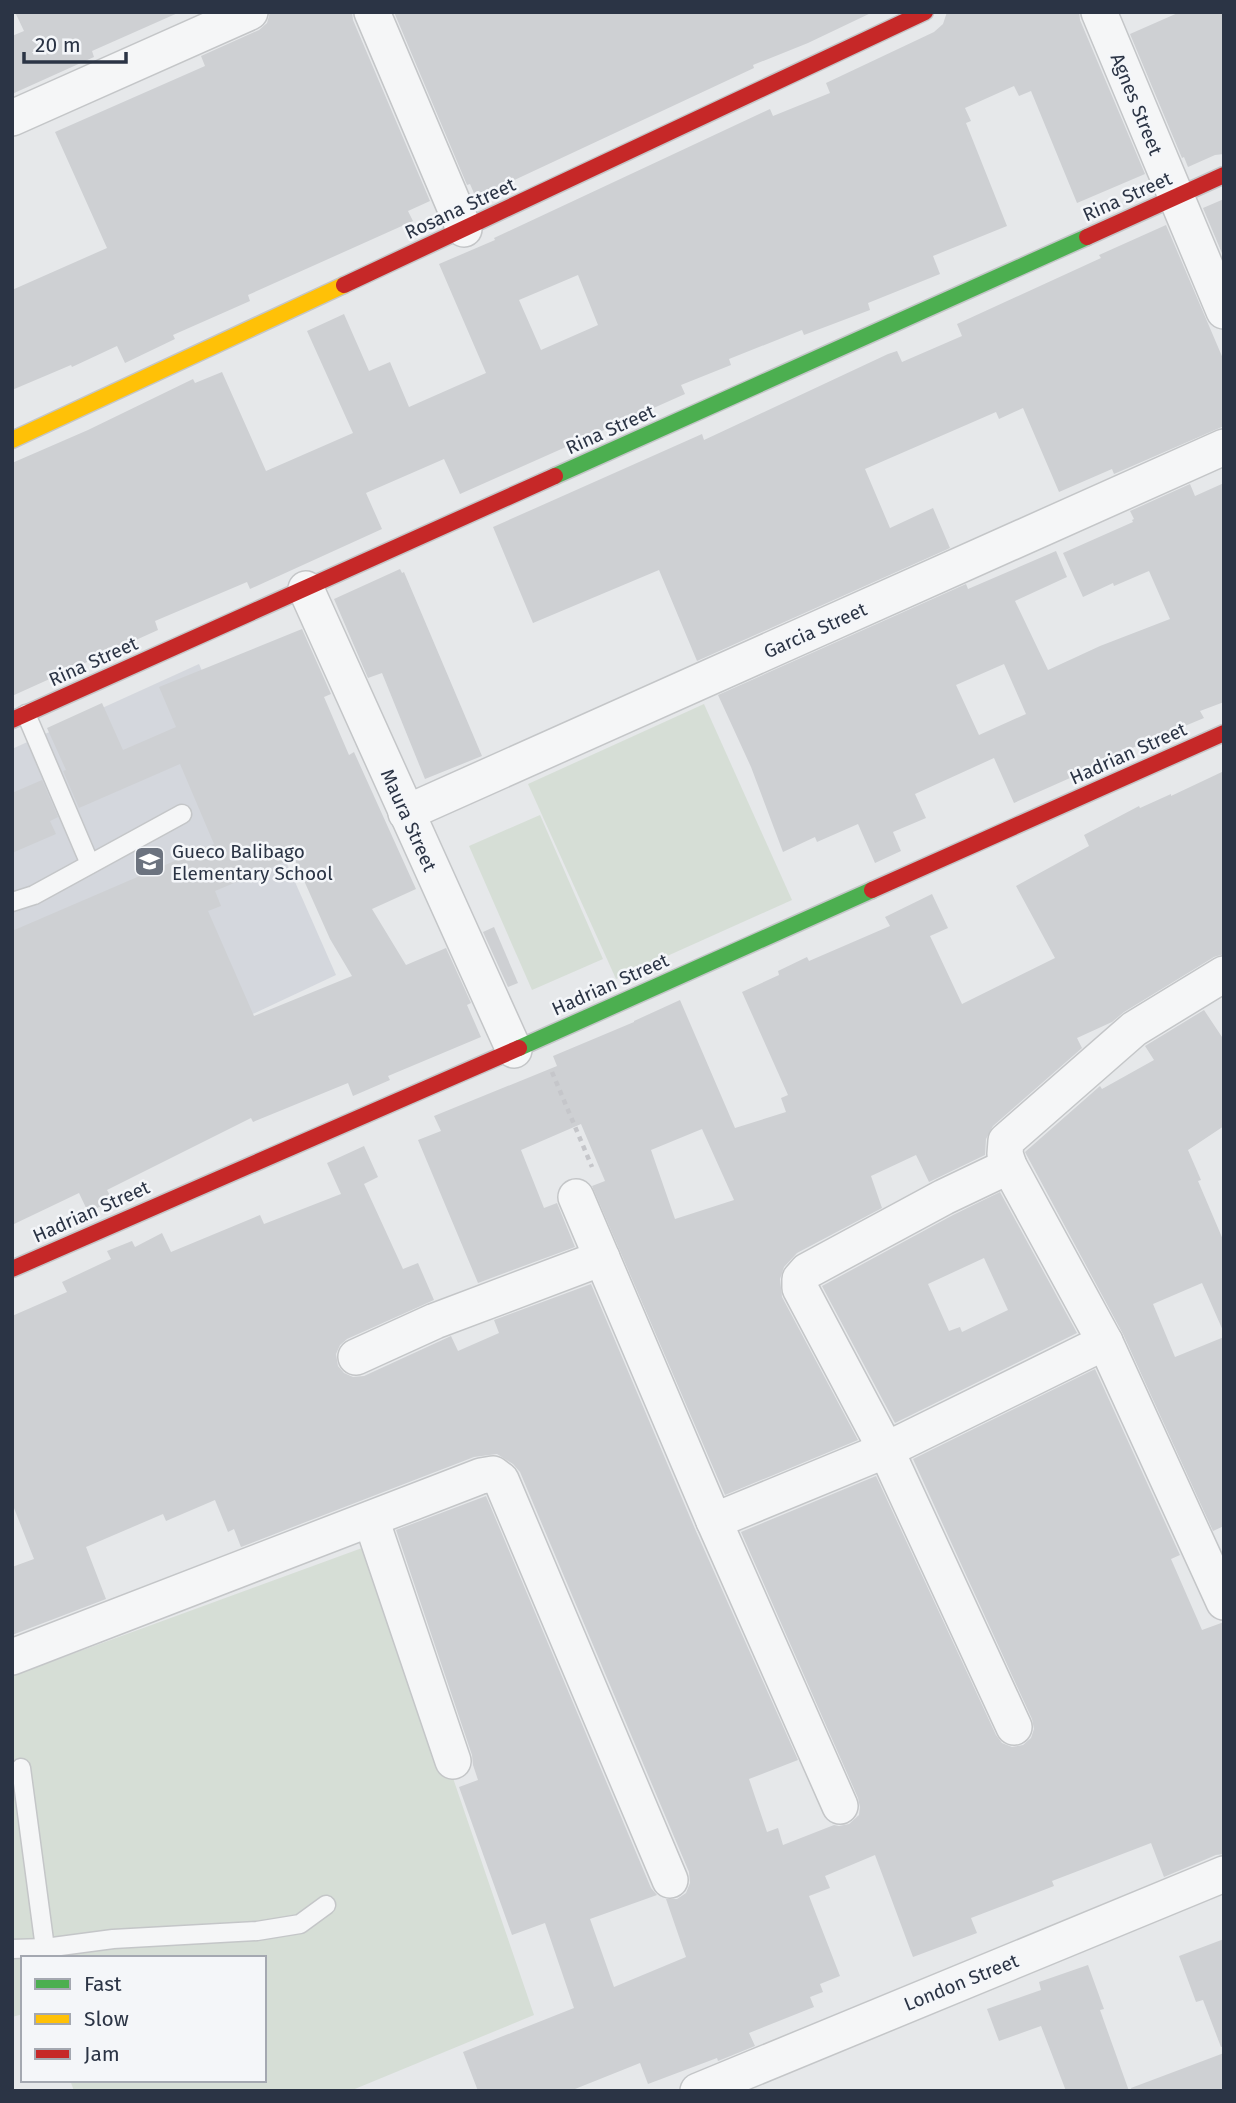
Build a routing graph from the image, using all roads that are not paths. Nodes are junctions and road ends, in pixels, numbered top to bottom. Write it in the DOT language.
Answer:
graph roads {
  1 [pos="250,12"];
  2 [pos="373,12"];
  3 [pos="925,12"];
  4 [pos="1099,12"];
  5 [pos="12,118"];
  6 [pos="1224,175"];
  7 [pos="1175,197"];
  8 [pos="464,229"];
  9 [pos="1224,311"];
  10 [pos="12,440"];
  11 [pos="1224,447"];
  12 [pos="306,589"];
  13 [pos="19,717"];
  14 [pos="1224,733"];
  15 [pos="406,813"];
  16 [pos="182,814"];
  17 [pos="90,864"];
  18 [pos="12,902"];
  19 [pos="1224,974"];
  20 [pos="526,1045"];
  21 [pos="1009,1166"];
  22 [pos="576,1197"];
  23 [pos="602,1258"];
  24 [pos="12,1269"];
  25 [pos="1105,1342"];
  26 [pos="356,1357"];
  27 [pos="886,1450"];
  28 [pos="370,1519"];
  29 [pos="714,1521"];
  30 [pos="1224,1602"];
  31 [pos="12,1657"];
  32 [pos="1014,1727"];
  33 [pos="453,1761"];
  34 [pos="21,1768"];
  35 [pos="840,1806"];
  36 [pos="1224,1874"];
  37 [pos="670,1881"];
  38 [pos="326,1905"];
  39 [pos="45,1948"];
  40 [pos="12,1949"];
  41 [pos="698,2091"];
  1 -- 5 [label="street"];
  2 -- 8 [label="street"];
  3 -- 8 [label="street, Rosana Street"];
  4 -- 7 [label="street, Agnes Street"];
  6 -- 7 [label="street, Rina Street"];
  7 -- 9 [label="street, Agnes Street"];
  7 -- 12 [label="street, Rina Street"];
  8 -- 10 [label="street, Rosana Street"];
  11 -- 15 [label="street, Garcia Street"];
  12 -- 13 [label="street, Rina Street"];
  12 -- 15 [label="street, Maura Street"];
  13 -- 17 [label="lane"];
  14 -- 20 [label="street, Hadrian Street"];
  15 -- 20 [label="street, Maura Street"];
  16 -- 17 [label="lane"];
  17 -- 18 [label="lane"];
  19 -- 21 [label="street"];
  20 -- 24 [label="street, Hadrian Street"];
  21 -- 25 [label="street"];
  21 -- 27 [label="street"];
  22 -- 23 [label="street"];
  23 -- 26 [label="street"];
  23 -- 29 [label="street"];
  25 -- 27 [label="street"];
  25 -- 30 [label="street"];
  27 -- 29 [label="street"];
  27 -- 32 [label="street"];
  28 -- 31 [label="street"];
  28 -- 33 [label="street"];
  28 -- 37 [label="street"];
  29 -- 35 [label="street"];
  34 -- 39 [label="lane"];
  36 -- 41 [label="street, London Street"];
  38 -- 39 [label="lane"];
  39 -- 40 [label="lane"];
}
